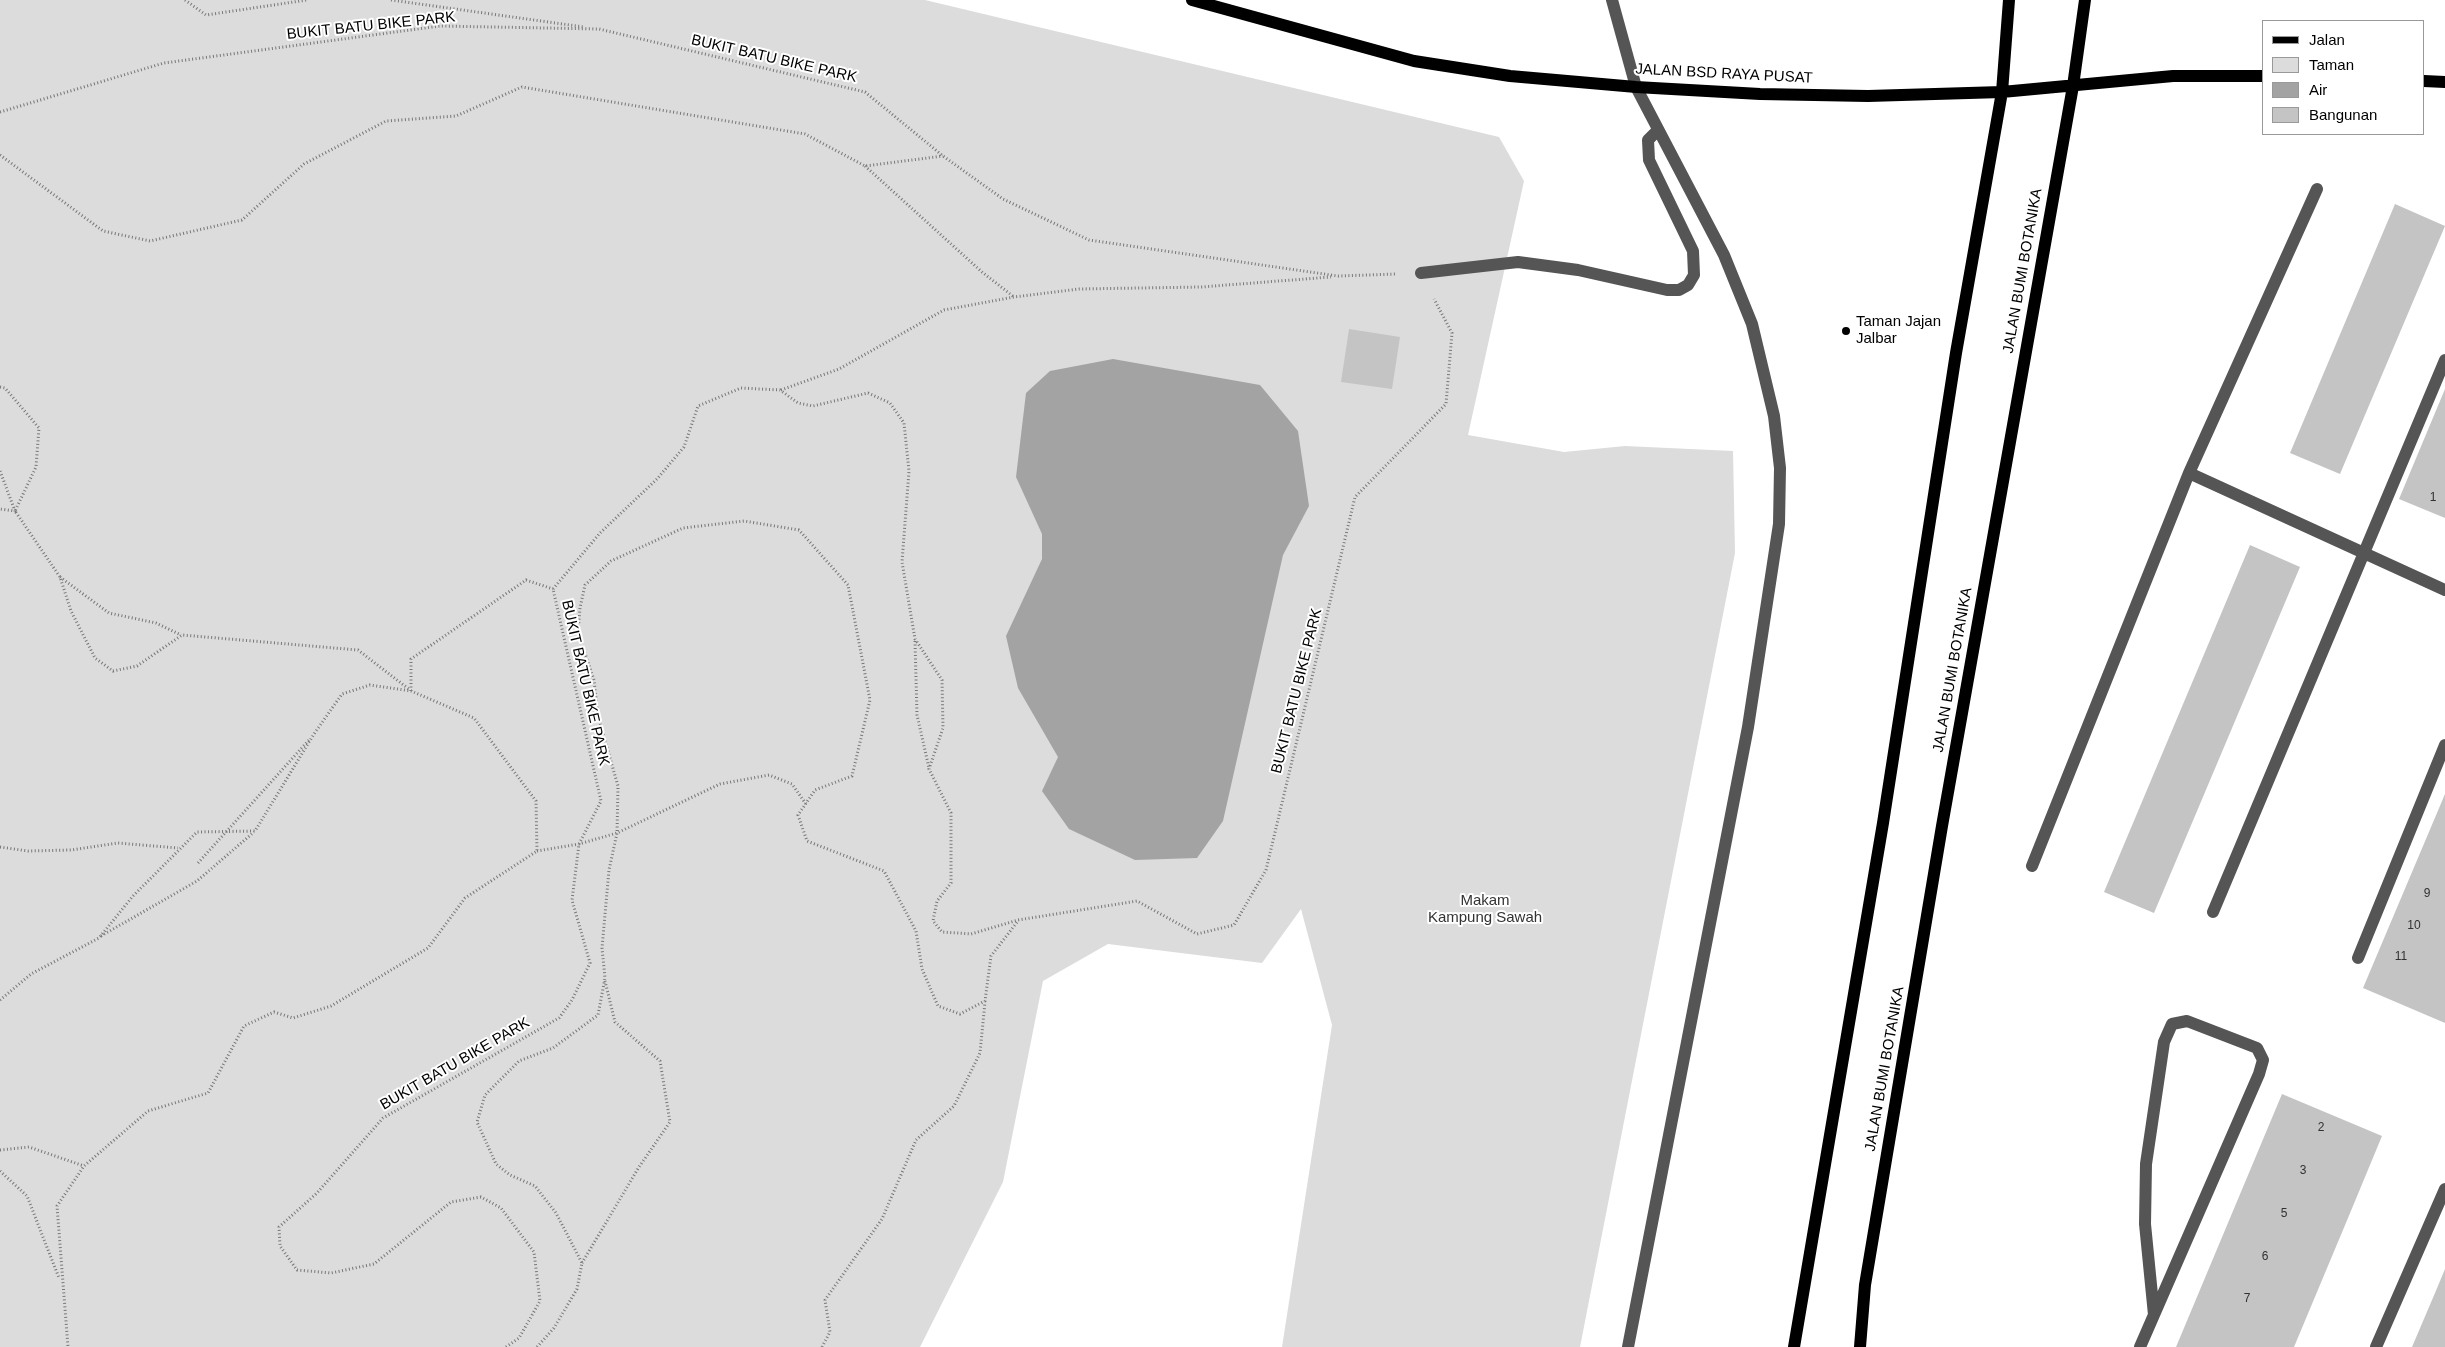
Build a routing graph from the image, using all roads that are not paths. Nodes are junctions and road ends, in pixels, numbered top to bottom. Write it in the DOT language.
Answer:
graph roads {
  1 [pos="1192,0"];
  2 [pos="1612,0"];
  3 [pos="2009,0"];
  4 [pos="2085,0"];
  5 [pos="2262,76"];
  6 [pos="2425,81"];
  7 [pos="2445,82"];
  8 [pos="2072,86"];
  9 [pos="1636,87"];
  10 [pos="2002,92"];
  11 [pos="1658,130"];
  12 [pos="2317,189"];
  13 [pos="1421,273"];
  14 [pos="2445,360"];
  15 [pos="2189,473"];
  16 [pos="2362,552"];
  17 [pos="2445,590"];
  18 [pos="2445,745"];
  19 [pos="2032,866"];
  20 [pos="2213,912"];
  21 [pos="2358,958"];
  22 [pos="2445,1189"];
  23 [pos="2154,1315"];
  24 [pos="1628,1347"];
  25 [pos="1794,1347"];
  26 [pos="1860,1347"];
  27 [pos="2140,1347"];
  28 [pos="2376,1347"];
  1 -- 9 [label="main road, JALAN BSD RAYA PUSAT"];
  2 -- 9 [label="street"];
  3 -- 10 [label="main road"];
  4 -- 8 [label="main road, JALAN BUMI BOTANIKA"];
  5 -- 8 [label="main road, JALAN BSD RAYA PUSAT"];
  6 -- 7 [label="main road"];
  8 -- 10 [label="main road, JALAN BSD RAYA PUSAT"];
  8 -- 26 [label="main road, JALAN BUMI BOTANIKA"];
  9 -- 10 [label="main road, JALAN BSD RAYA PUSAT"];
  9 -- 11 [label="street"];
  10 -- 25 [label="main road"];
  11 -- 13 [label="street"];
  11 -- 24 [label="street"];
  12 -- 15 [label="street"];
  14 -- 16 [label="street"];
  15 -- 16 [label="street"];
  15 -- 19 [label="street"];
  16 -- 17 [label="street"];
  16 -- 20 [label="street"];
  18 -- 21 [label="street"];
  22 -- 28 [label="street"];
  23 -- 23 [label="street"];
  23 -- 27 [label="street"];
}
